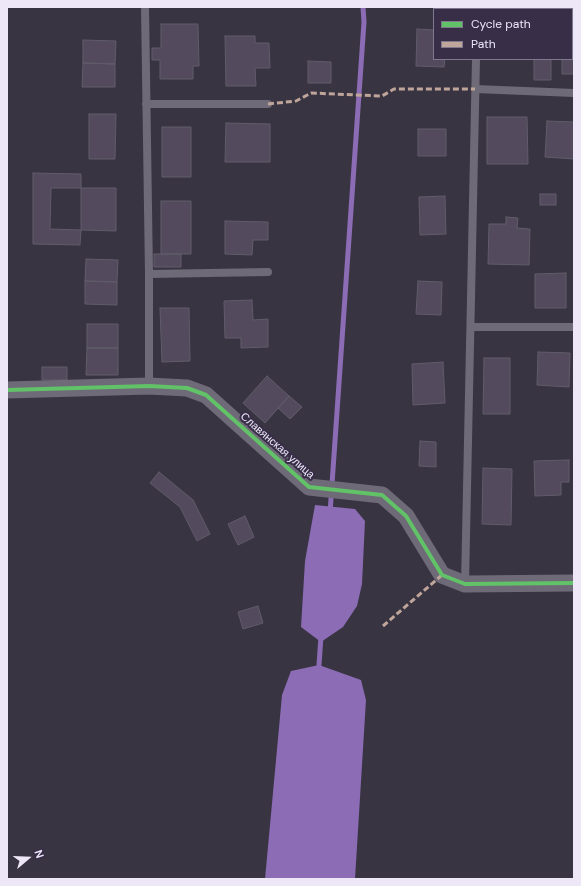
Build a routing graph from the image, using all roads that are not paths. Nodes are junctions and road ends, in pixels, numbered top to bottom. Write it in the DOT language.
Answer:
graph roads {
  1 [pos="144,7"];
  2 [pos="476,60"];
  3 [pos="475,89"];
  4 [pos="574,93"];
  5 [pos="146,104"];
  6 [pos="268,104"];
  7 [pos="268,272"];
  8 [pos="149,274"];
  9 [pos="471,326"];
  10 [pos="574,327"];
  11 [pos="149,386"];
  12 [pos="7,390"];
  13 [pos="574,583"];
  14 [pos="465,584"];
  1 -- 5 [label="lane"];
  2 -- 3 [label="lane"];
  3 -- 4 [label="lane"];
  3 -- 9 [label="lane"];
  5 -- 6 [label="lane"];
  5 -- 8 [label="lane"];
  7 -- 8 [label="lane"];
  8 -- 11 [label="lane"];
  9 -- 10 [label="lane"];
  9 -- 14 [label="lane"];
  11 -- 12 [label="street, Славянская улица"];
  11 -- 14 [label="street, Славянская улица"];
  13 -- 14 [label="street, Славянская улица"];
}
